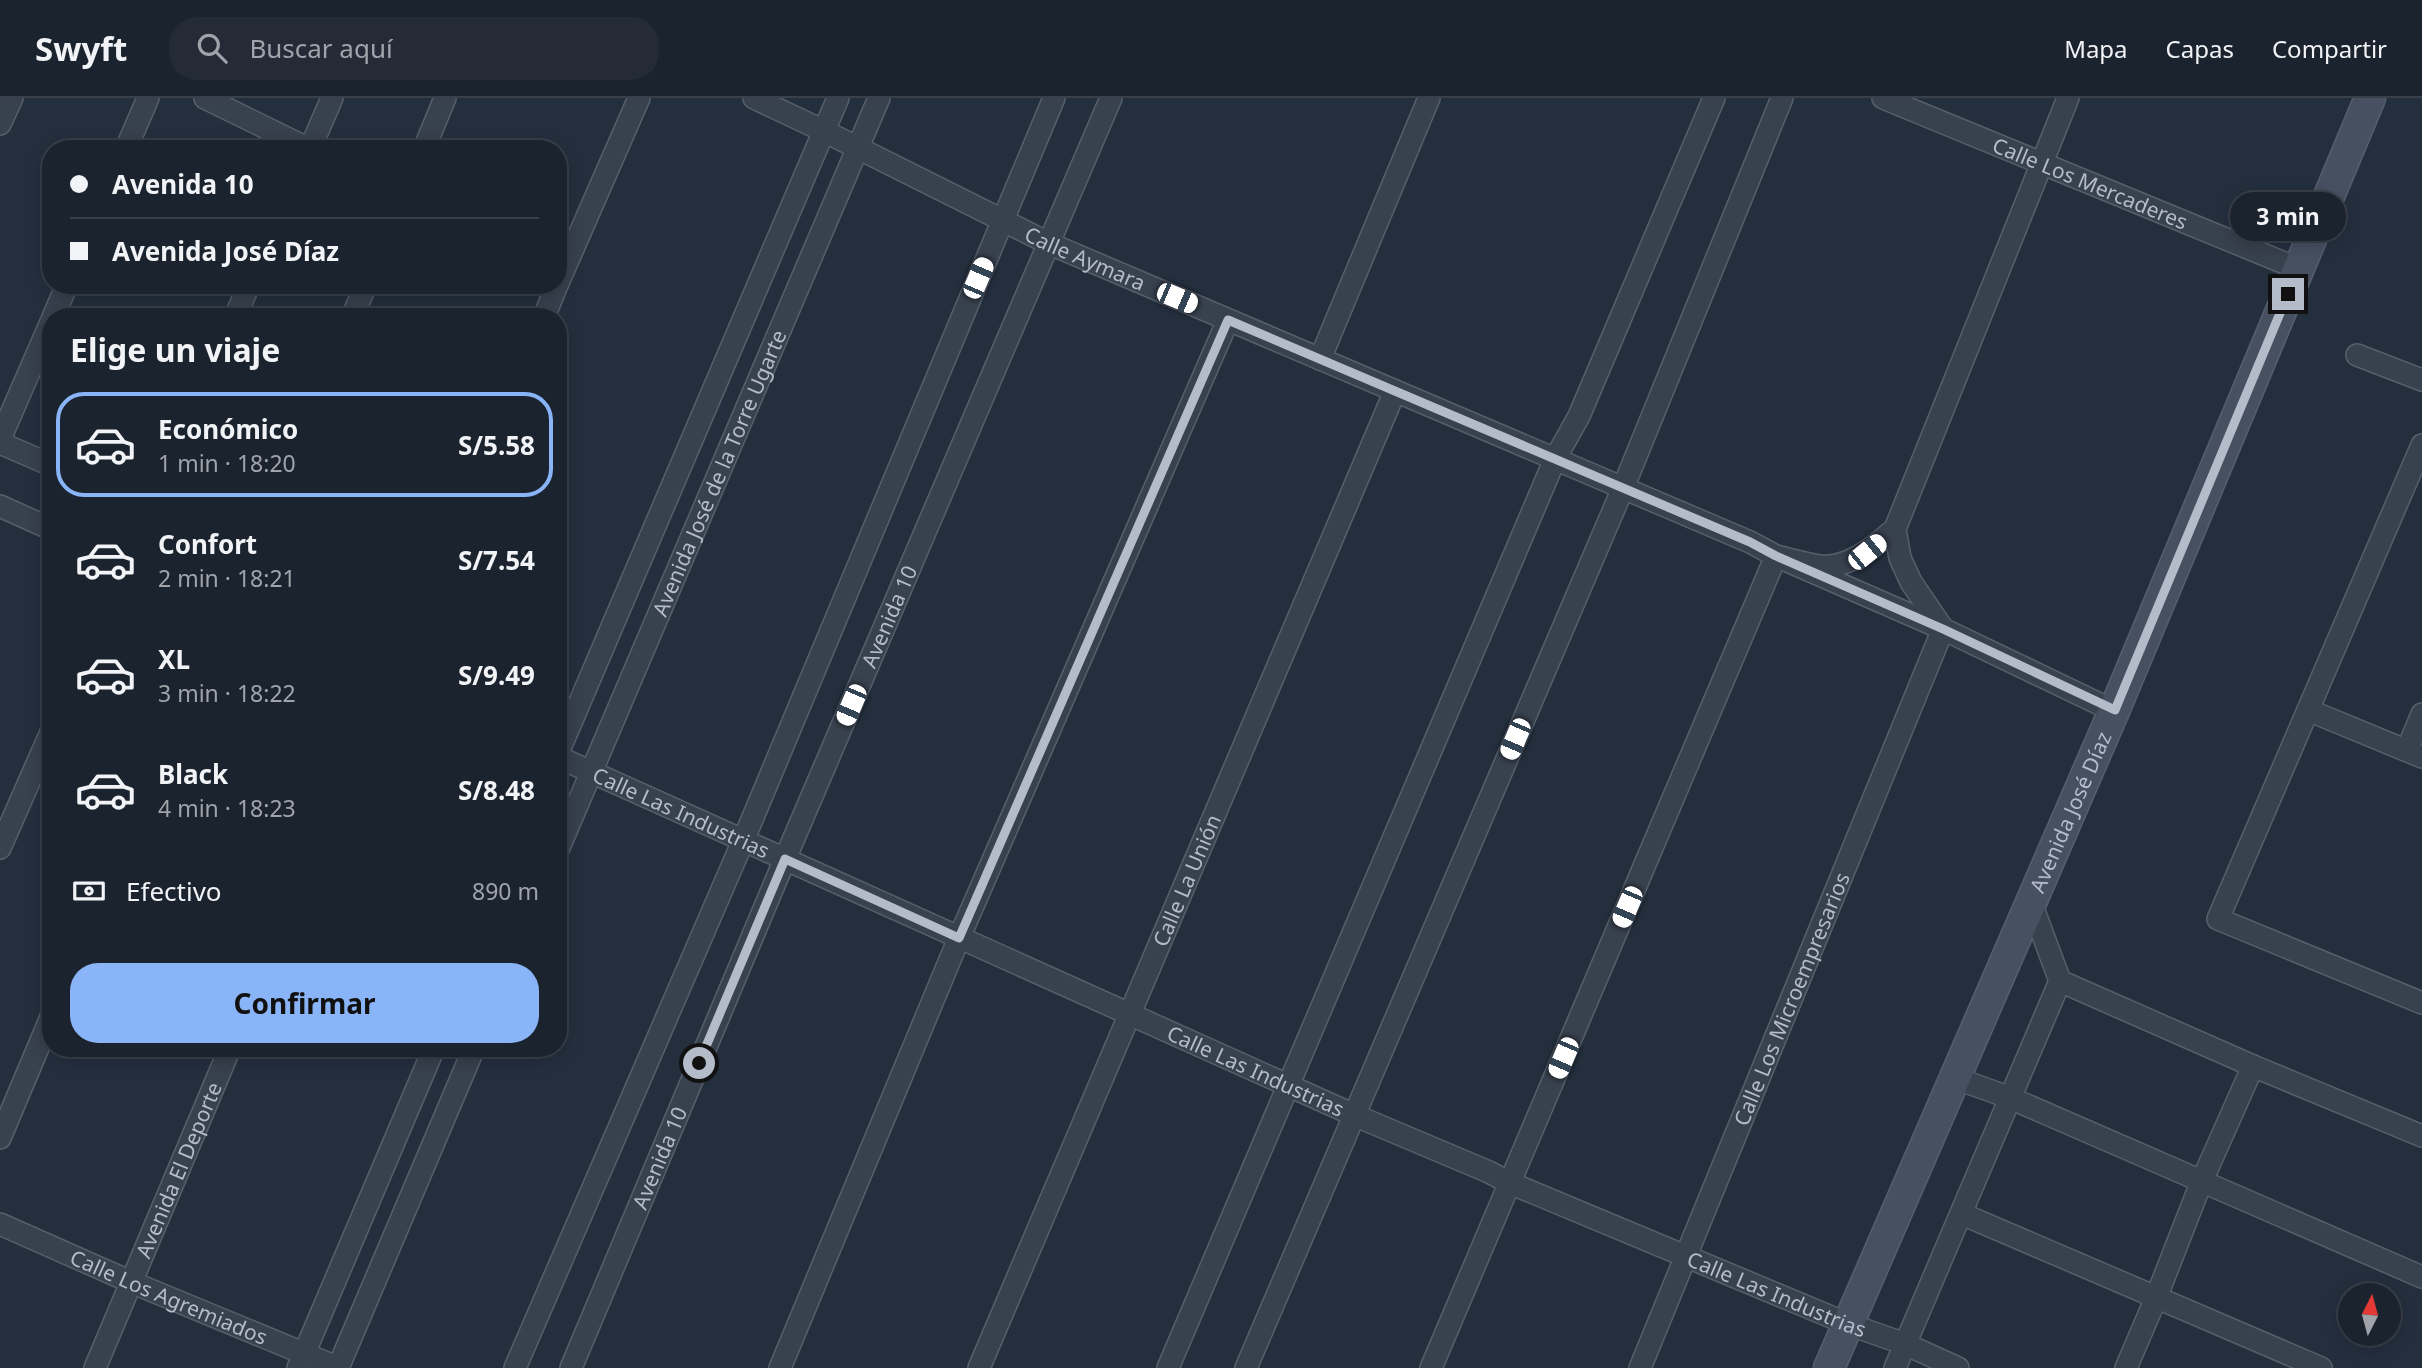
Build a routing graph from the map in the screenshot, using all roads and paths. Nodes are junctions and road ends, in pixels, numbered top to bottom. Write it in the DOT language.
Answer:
graph roads {
  1 [pos="12,98"];
  2 [pos="148,98"];
  3 [pos="205,98"];
  4 [pos="332,98"];
  5 [pos="445,98"];
  6 [pos="639,98"];
  7 [pos="754,98"];
  8 [pos="838,98"];
  9 [pos="878,98"];
  10 [pos="1054,98"];
  11 [pos="1111,98"];
  12 [pos="1429,98"];
  13 [pos="1714,98"];
  14 [pos="1783,98"];
  15 [pos="1883,98"];
  16 [pos="2068,98"];
  17 [pos="2370,98"];
  18 [pos="0,124"];
  19 [pos="824,131"];
  20 [pos="130,140"];
  21 [pos="291,140"];
  22 [pos="314,140"];
  23 [pos="428,140"];
  24 [pos="858,148"];
  25 [pos="2040,163"];
  26 [pos="1002,220"];
  27 [pos="1048,243"];
  28 [pos="567,263"];
  29 [pos="2299,269"];
  30 [pos="1228,320"];
  31 [pos="42,343"];
  32 [pos="2357,355"];
  33 [pos="1320,359"];
  34 [pos="2422,380"];
  35 [pos="1395,391"];
  36 [pos="0,441"];
  37 [pos="2422,444"];
  38 [pos="1555,459"];
  39 [pos="42,461"];
  40 [pos="1622,488"];
  41 [pos="0,506"];
  42 [pos="42,525"];
  43 [pos="1895,529"];
  44 [pos="1776,556"];
  45 [pos="1943,629"];
  46 [pos="2115,710"];
  47 [pos="2308,710"];
  48 [pos="2422,714"];
  49 [pos="567,734"];
  50 [pos="42,752"];
  51 [pos="2414,753"];
  52 [pos="567,760"];
  53 [pos="591,772"];
  54 [pos="567,829"];
  55 [pos="743,841"];
  56 [pos="0,848"];
  57 [pos="785,859"];
  58 [pos="2031,904"];
  59 [pos="959,938"];
  60 [pos="2060,981"];
  61 [pos="2422,1003"];
  62 [pos="1129,1014"];
  63 [pos="42,1038"];
  64 [pos="226,1057"];
  65 [pos="429,1057"];
  66 [pos="470,1057"];
  67 [pos="2253,1066"];
  68 [pos="1955,1078"];
  69 [pos="1288,1086"];
  70 [pos="2008,1097"];
  71 [pos="1354,1115"];
  72 [pos="2422,1136"];
  73 [pos="0,1138"];
  74 [pos="1510,1183"];
  75 [pos="2201,1183"];
  76 [pos="1962,1214"];
  77 [pos="0,1224"];
  78 [pos="1688,1256"];
  79 [pos="2422,1277"];
  80 [pos="131,1282"];
  81 [pos="2156,1298"];
  82 [pos="1848,1324"];
  83 [pos="1905,1344"];
  84 [pos="301,1361"];
  85 [pos="95,1368"];
  86 [pos="339,1368"];
  87 [pos="515,1368"];
  88 [pos="571,1368"];
  89 [pos="780,1368"];
  90 [pos="979,1368"];
  91 [pos="1168,1368"];
  92 [pos="1246,1368"];
  93 [pos="1431,1368"];
  94 [pos="1640,1368"];
  95 [pos="1829,1368"];
  96 [pos="1895,1368"];
  97 [pos="1958,1368"];
  98 [pos="2126,1368"];
  99 [pos="2321,1368"];
  1 -- 18 [label="street"];
  2 -- 20 [label="street"];
  3 -- 21 [label="street"];
  4 -- 22 [label="street"];
  5 -- 23 [label="street"];
  6 -- 28 [label="street"];
  7 -- 19 [label="street, Calle Aymara"];
  8 -- 19 [label="street, Avenida José de la Torre Ugarte"];
  9 -- 24 [label="street, Avenida José de la Torre Ugarte"];
  10 -- 26 [label="street"];
  11 -- 27 [label="street, Avenida 10"];
  12 -- 33 [label="street"];
  13 -- 38 [label="street"];
  14 -- 40 [label="street"];
  15 -- 25 [label="street, Calle Los Mercaderes"];
  16 -- 25 [label="street"];
  17 -- 29 [label="street, Avenida José Díaz"];
  19 -- 24 [label="street, Calle Aymara"];
  19 -- 49 [label="street, Avenida José de la Torre Ugarte"];
  24 -- 26 [label="street, Calle Aymara"];
  24 -- 53 [label="street, Avenida José de la Torre Ugarte"];
  25 -- 29 [label="street, Calle Los Mercaderes"];
  25 -- 43 [label="street"];
  26 -- 27 [label="street, Calle Aymara"];
  26 -- 55 [label="street"];
  27 -- 30 [label="street, Calle Aymara"];
  27 -- 57 [label="street, Avenida 10"];
  29 -- 46 [label="street, Avenida José Díaz"];
  30 -- 33 [label="street, Calle Aymara"];
  30 -- 59 [label="street"];
  31 -- 36 [label="street"];
  32 -- 34 [label="street"];
  33 -- 35 [label="street, Calle Aymara"];
  35 -- 38 [label="street, Calle Aymara"];
  35 -- 62 [label="street, Calle La Unión"];
  36 -- 39 [label="street"];
  37 -- 47 [label="street"];
  38 -- 40 [label="street, Calle Aymara"];
  38 -- 69 [label="street"];
  40 -- 44 [label="street, Calle Aymara"];
  40 -- 71 [label="street"];
  41 -- 42 [label="street"];
  43 -- 44 [label="street"];
  43 -- 45 [label="street"];
  44 -- 45 [label="street, Calle Aymara"];
  44 -- 74 [label="street"];
  45 -- 46 [label="street, Calle Aymara"];
  45 -- 78 [label="street, Calle Los Microempresarios"];
  46 -- 58 [label="street, Avenida José Díaz"];
  47 -- 51 [label="street"];
  47 -- 61 [label="street"];
  48 -- 51 [label="street"];
  50 -- 56 [label="street"];
  52 -- 53 [label="street, Calle Las Industrias"];
  53 -- 54 [label="street, Avenida José de la Torre Ugarte"];
  53 -- 55 [label="street, Calle Las Industrias"];
  55 -- 57 [label="street, Calle Las Industrias"];
  55 -- 87 [label="street"];
  57 -- 59 [label="street, Calle Las Industrias"];
  57 -- 88 [label="street, Avenida 10"];
  58 -- 60 [label="street"];
  58 -- 68 [label="street, Avenida José Díaz"];
  59 -- 62 [label="street, Calle Las Industrias"];
  59 -- 89 [label="street"];
  60 -- 67 [label="street"];
  60 -- 70 [label="street"];
  62 -- 69 [label="street, Calle Las Industrias"];
  62 -- 90 [label="street, Calle La Unión"];
  63 -- 73 [label="street"];
  64 -- 80 [label="street, Avenida El Deporte"];
  65 -- 84 [label="street"];
  66 -- 86 [label="street"];
  67 -- 72 [label="street"];
  67 -- 75 [label="street"];
  68 -- 70 [label="street"];
  68 -- 82 [label="street, Avenida José Díaz"];
  69 -- 71 [label="street, Calle Las Industrias"];
  69 -- 91 [label="street"];
  70 -- 75 [label="street"];
  70 -- 76 [label="street"];
  71 -- 74 [label="street, Calle Las Industrias"];
  71 -- 92 [label="street"];
  74 -- 78 [label="street, Calle Las Industrias"];
  74 -- 93 [label="street"];
  75 -- 79 [label="street"];
  75 -- 81 [label="street"];
  76 -- 81 [label="street"];
  76 -- 83 [label="street"];
  77 -- 80 [label="street, Calle Los Agremiados"];
  78 -- 82 [label="street, Calle Las Industrias"];
  78 -- 94 [label="street, Calle Los Microempresarios"];
  80 -- 84 [label="street, Calle Los Agremiados"];
  80 -- 85 [label="street, Avenida El Deporte"];
  81 -- 98 [label="street"];
  81 -- 99 [label="street"];
  82 -- 83 [label="street, Calle Las Industrias"];
  82 -- 95 [label="street, Avenida José Díaz"];
  83 -- 96 [label="street"];
  83 -- 97 [label="street, Calle Las Industrias"];
  84 -- 86 [label="street, Calle Los Agremiados"];
}
